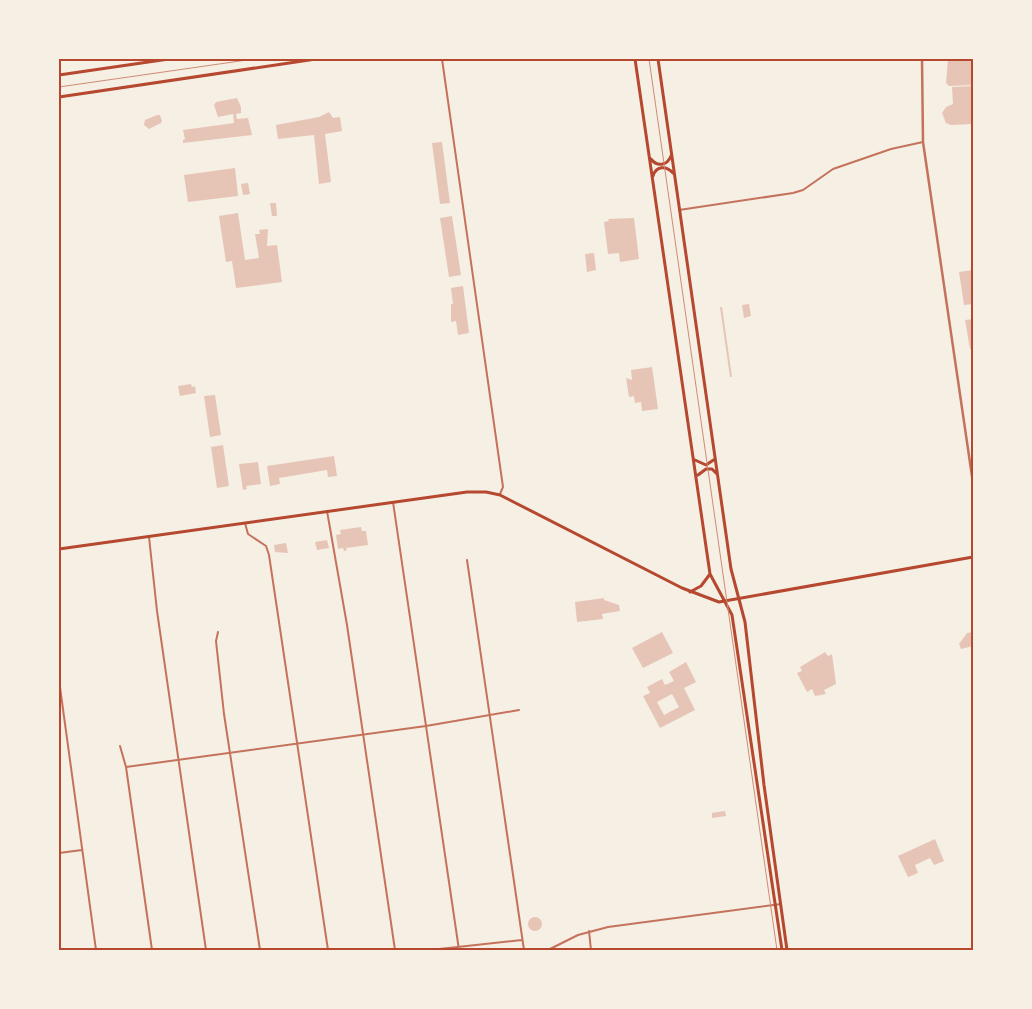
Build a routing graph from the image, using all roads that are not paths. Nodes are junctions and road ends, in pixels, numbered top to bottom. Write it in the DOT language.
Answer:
graph roads {
  1 [pos="169,59"];
  2 [pos="316,59"];
  3 [pos="442,59"];
  4 [pos="635,59"];
  5 [pos="658,59"];
  6 [pos="922,59"];
  7 [pos="59,75"];
  8 [pos="59,97"];
  9 [pos="923,142"];
  10 [pos="671,156"];
  11 [pos="650,158"];
  12 [pos="674,176"];
  13 [pos="653,178"];
  14 [pos="679,210"];
  15 [pos="715,457"];
  16 [pos="695,460"];
  17 [pos="718,474"];
  18 [pos="698,478"];
  19 [pos="973,483"];
  20 [pos="500,495"];
  21 [pos="393,502"];
  22 [pos="327,511"];
  23 [pos="246,523"];
  24 [pos="148,537"];
  25 [pos="59,549"];
  26 [pos="973,557"];
  27 [pos="467,560"];
  28 [pos="710,574"];
  29 [pos="690,592"];
  30 [pos="738,600"];
  31 [pos="726,602"];
  32 [pos="218,632"];
  33 [pos="59,680"];
  34 [pos="519,710"];
  35 [pos="489,715"];
  36 [pos="426,726"];
  37 [pos="363,734"];
  38 [pos="298,743"];
  39 [pos="120,746"];
  40 [pos="229,753"];
  41 [pos="178,759"];
  42 [pos="126,768"];
  43 [pos="82,850"];
  44 [pos="59,853"];
  45 [pos="775,904"];
  46 [pos="780,904"];
  47 [pos="589,931"];
  48 [pos="522,940"];
  49 [pos="459,949"];
  50 [pos="96,950"];
  51 [pos="152,950"];
  52 [pos="206,950"];
  53 [pos="260,950"];
  54 [pos="328,950"];
  55 [pos="395,950"];
  56 [pos="430,950"];
  57 [pos="524,950"];
  58 [pos="548,950"];
  59 [pos="591,950"];
  60 [pos="782,950"];
  61 [pos="787,950"];
  1 -- 7 [label="main road"];
  2 -- 8 [label="main road"];
  3 -- 20 [label="street"];
  4 -- 11 [label="main road"];
  5 -- 10 [label="main road"];
  6 -- 9 [label="street"];
  9 -- 14 [label="street"];
  9 -- 19 [label="street"];
  10 -- 11 [label="main road"];
  10 -- 12 [label="main road"];
  11 -- 13 [label="main road"];
  12 -- 13 [label="main road"];
  12 -- 14 [label="main road"];
  13 -- 16 [label="main road"];
  14 -- 15 [label="main road"];
  15 -- 16 [label="main road"];
  15 -- 17 [label="main road"];
  16 -- 18 [label="main road"];
  17 -- 18 [label="main road"];
  17 -- 30 [label="main road"];
  18 -- 28 [label="main road"];
  20 -- 21 [label="main road"];
  20 -- 29 [label="main road"];
  21 -- 22 [label="main road"];
  21 -- 36 [label="street"];
  22 -- 23 [label="main road"];
  22 -- 37 [label="street"];
  23 -- 24 [label="main road"];
  23 -- 38 [label="street"];
  24 -- 25 [label="main road"];
  24 -- 41 [label="street"];
  26 -- 30 [label="main road"];
  27 -- 35 [label="street"];
  28 -- 29 [label="main road"];
  28 -- 31 [label="main road"];
  29 -- 31 [label="main road"];
  30 -- 31 [label="main road"];
  30 -- 46 [label="main road"];
  31 -- 45 [label="main road"];
  32 -- 40 [label="street"];
  33 -- 43 [label="street"];
  34 -- 35 [label="street"];
  35 -- 36 [label="street"];
  35 -- 48 [label="street"];
  36 -- 37 [label="street"];
  36 -- 49 [label="street"];
  37 -- 38 [label="street"];
  37 -- 55 [label="street"];
  38 -- 40 [label="street"];
  38 -- 54 [label="street"];
  39 -- 42 [label="street"];
  40 -- 41 [label="street"];
  40 -- 53 [label="street"];
  41 -- 42 [label="street"];
  41 -- 52 [label="street"];
  42 -- 51 [label="street"];
  43 -- 44 [label="street"];
  43 -- 50 [label="street"];
  45 -- 46 [label="street"];
  45 -- 47 [label="street"];
  45 -- 60 [label="main road"];
  46 -- 61 [label="main road"];
  47 -- 58 [label="street"];
  47 -- 59 [label="street"];
  48 -- 49 [label="street"];
  48 -- 57 [label="street"];
  49 -- 56 [label="street"];
}
